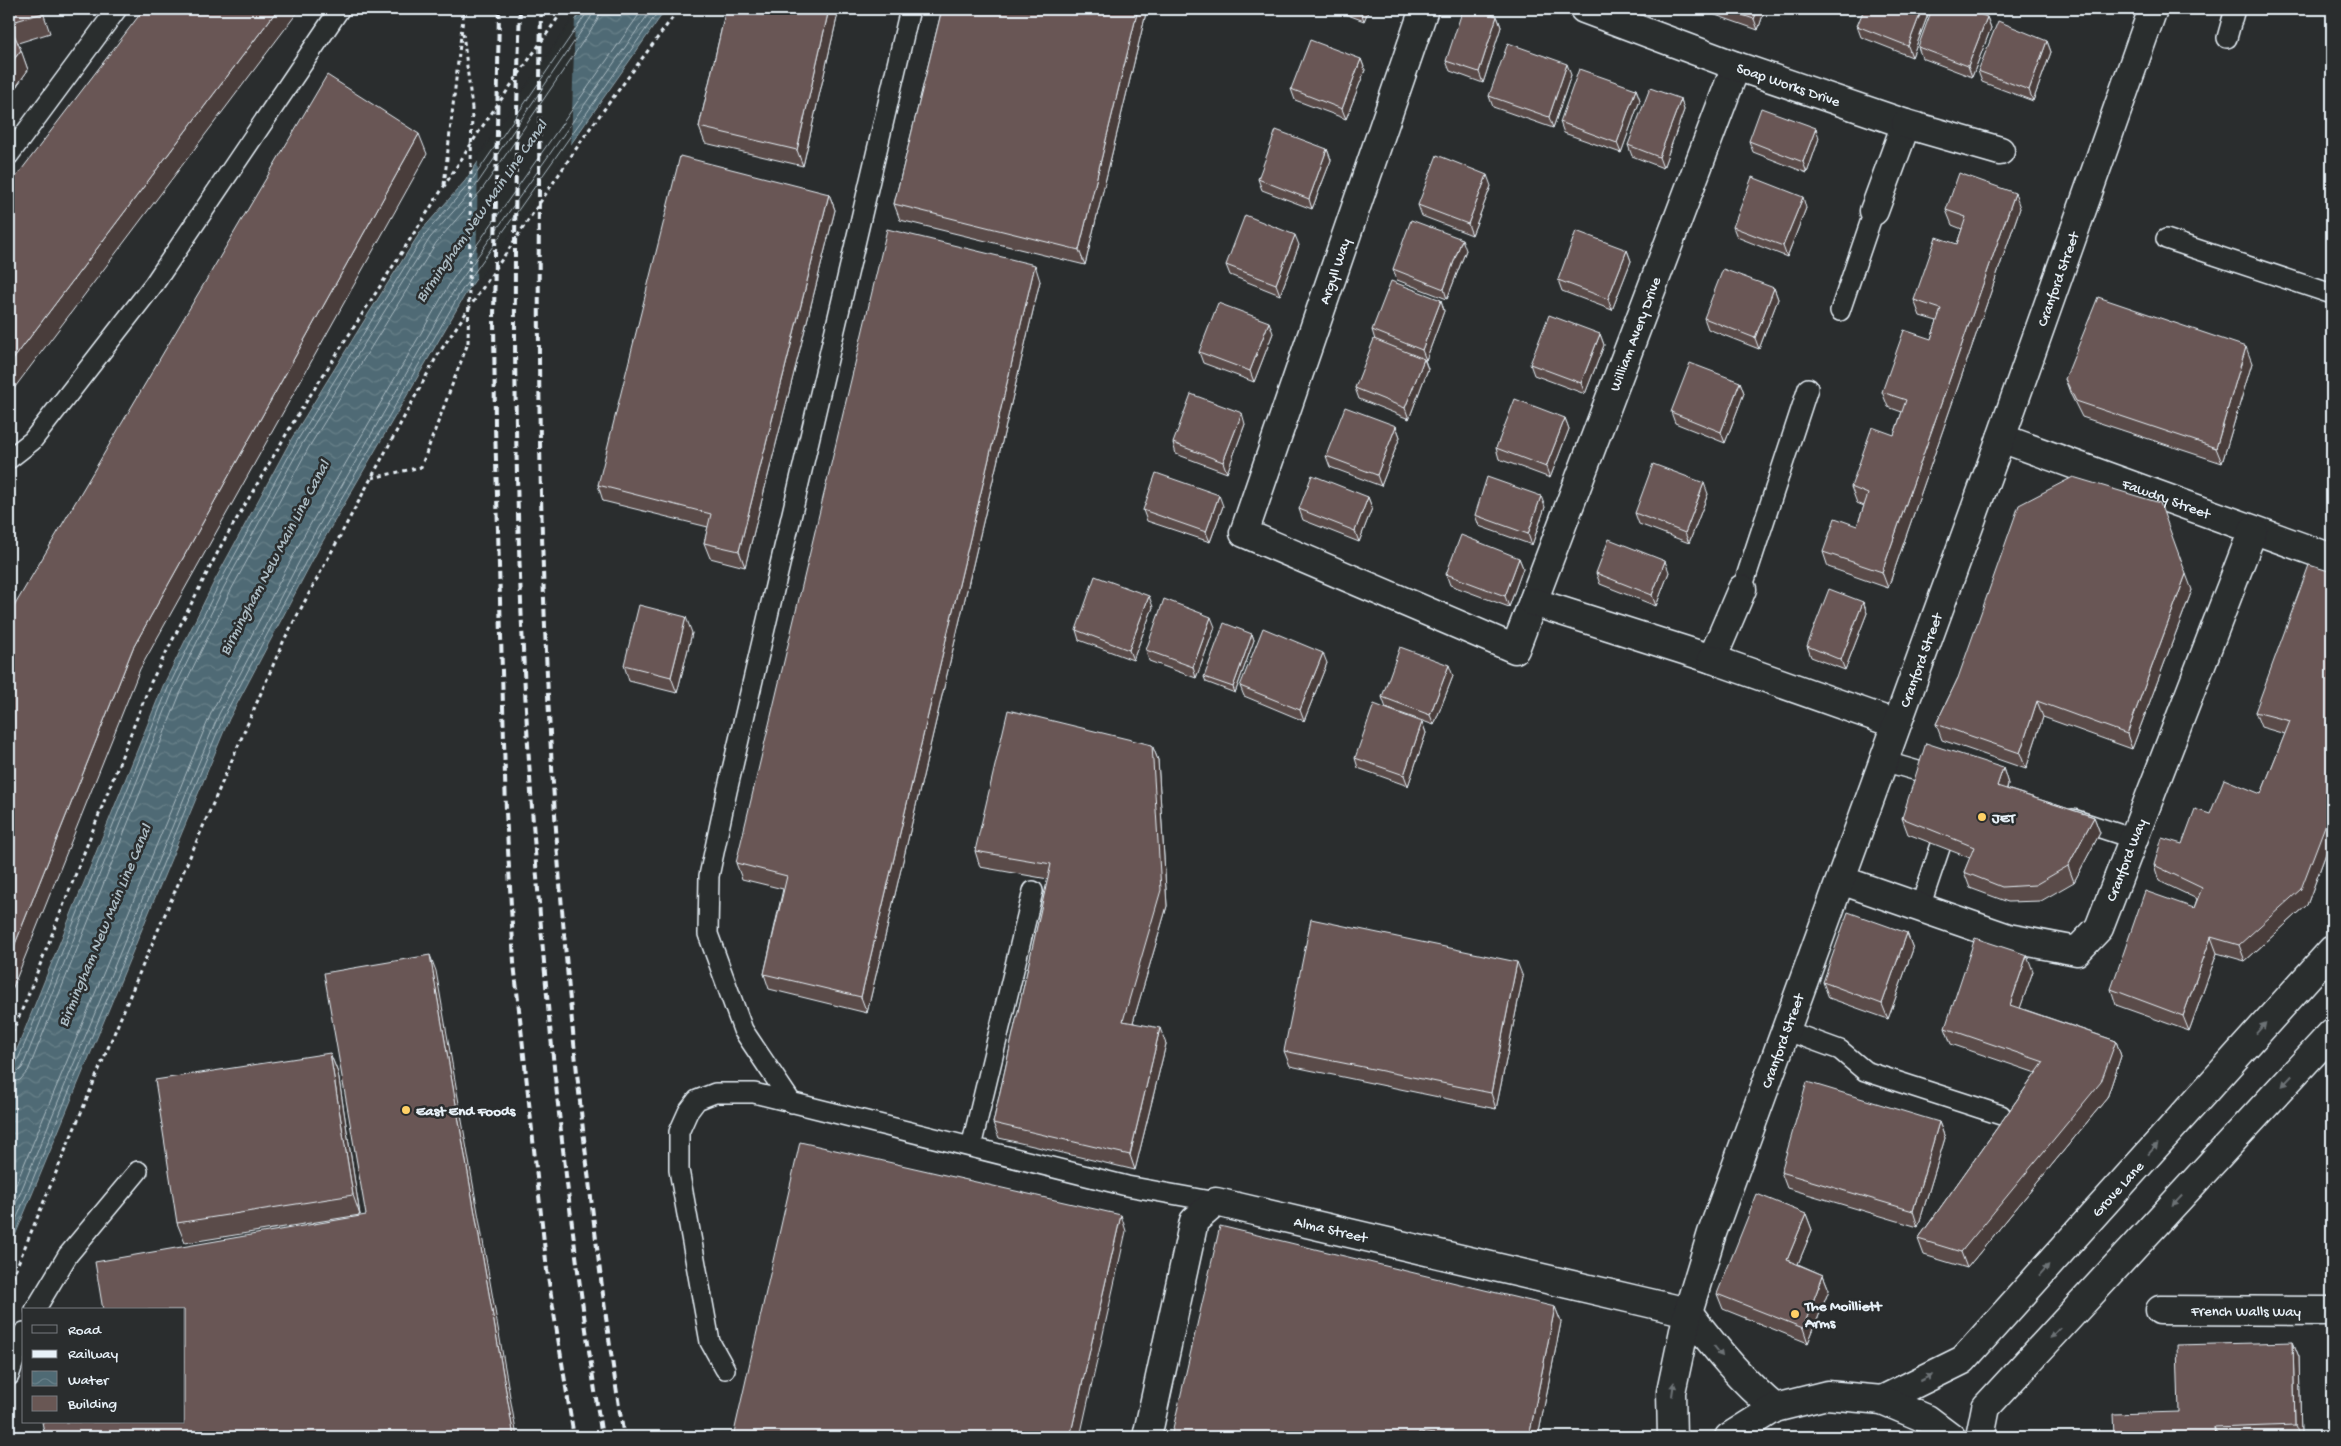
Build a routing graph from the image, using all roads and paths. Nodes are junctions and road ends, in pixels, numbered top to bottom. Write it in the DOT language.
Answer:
graph roads {
  1 [pos="117,9"];
  2 [pos="464,9"];
  3 [pos="564,9"];
  4 [pos="679,9"];
  5 [pos="910,9"];
  6 [pos="1424,9"];
  7 [pos="1584,9"];
  8 [pos="2153,9"];
  9 [pos="2235,9"];
  10 [pos="339,10"];
  11 [pos="1643,19"];
  12 [pos="462,27"];
  13 [pos="2227,38"];
  14 [pos="1736,66"];
  15 [pos="1906,124"];
  16 [pos="2000,152"];
  17 [pos="9,155"];
  18 [pos="444,187"];
  19 [pos="1874,211"];
  20 [pos="2166,239"];
  21 [pos="2332,294"];
  22 [pos="1840,310"];
  23 [pos="1808,388"];
  24 [pos="2001,438"];
  25 [pos="9,459"];
  26 [pos="371,478"];
  27 [pos="2253,530"];
  28 [pos="1244,534"];
  29 [pos="2332,558"];
  30 [pos="1742,588"];
  31 [pos="1533,602"];
  32 [pos="1712,659"];
  33 [pos="1896,724"];
  34 [pos="1883,761"];
  35 [pos="1962,784"];
  36 [pos="1955,803"];
  37 [pos="2053,813"];
  38 [pos="2134,839"];
  39 [pos="1841,880"];
  40 [pos="1033,891"];
  41 [pos="1920,907"];
  42 [pos="2332,950"];
  43 [pos="1785,1030"];
  44 [pos="2332,1033"];
  45 [pos="9,1040"];
  46 [pos="792,1102"];
  47 [pos="2001,1115"];
  48 [pos="971,1147"];
  49 [pos="138,1171"];
  50 [pos="1216,1202"];
  51 [pos="9,1285"];
  52 [pos="36,1308"];
  53 [pos="2160,1310"];
  54 [pos="2332,1311"];
  55 [pos="1688,1312"];
  56 [pos="22,1338"];
  57 [pos="725,1369"];
  58 [pos="9,1376"];
  59 [pos="1882,1400"];
  60 [pos="1775,1408"];
  61 [pos="1147,1437"];
  62 [pos="1672,1437"];
  63 [pos="1729,1437"];
  64 [pos="1951,1437"];
  65 [pos="1980,1437"];
  1 -- 17 [label="lane"];
  2 -- 12 [label="path"];
  3 -- 18 [label="path"];
  4 -- 26 [label="path"];
  5 -- 46 [label="lane"];
  6 -- 28 [label="street, Argyll Way"];
  7 -- 11 [label="street, Soap Works Drive"];
  8 -- 24 [label="street, Cranford Street"];
  9 -- 13 [label="lane"];
  10 -- 25 [label="lane"];
  11 -- 14 [label="street, Soap Works Drive"];
  12 -- 18 [label="path"];
  12 -- 26 [label="path, bridge"];
  14 -- 15 [label="street, Soap Works Drive"];
  14 -- 31 [label="street, William Avery Drive"];
  15 -- 16 [label="street, Soap Works Drive"];
  15 -- 19 [label="street"];
  18 -- 45 [label="path"];
  19 -- 22 [label="lane"];
  20 -- 21 [label="lane"];
  23 -- 30 [label="lane"];
  24 -- 27 [label="street, Fawdry Street"];
  24 -- 33 [label="street, Cranford Street"];
  26 -- 51 [label="path"];
  27 -- 29 [label="street, Fawdry Street"];
  27 -- 38 [label="street, Cranford Way"];
  28 -- 31 [label="street, William Avery Drive"];
  30 -- 32 [label="street"];
  31 -- 32 [label="street"];
  32 -- 33 [label="street"];
  33 -- 34 [label="street, Cranford Street"];
  34 -- 35 [label="lane"];
  34 -- 39 [label="street, Cranford Street"];
  36 -- 41 [label="lane"];
  37 -- 38 [label="lane"];
  38 -- 41 [label="street, Cranford Way"];
  39 -- 41 [label="street, Cranford Way"];
  39 -- 43 [label="street, Cranford Street"];
  40 -- 48 [label="lane"];
  59 -- 42 [label="street, Grove Lane, one-way"];
  43 -- 47 [label="lane"];
  43 -- 55 [label="street, Cranford Street"];
  44 -- 65 [label="street, one-way"];
  46 -- 48 [label="lane"];
  46 -- 57 [label="lane"];
  48 -- 50 [label="lane"];
  49 -- 52 [label="lane"];
  50 -- 55 [label="street, Alma Street"];
  50 -- 61 [label="street"];
  53 -- 54 [label="street, French Walls Way"];
  55 -- 60 [label="street, one-way"];
  62 -- 55 [label="street, Cranford Street, one-way"];
  56 -- 58 [label="lane"];
  59 -- 60 [label="street"];
  59 -- 64 [label="street"];
  60 -- 63 [label="street"];
}
